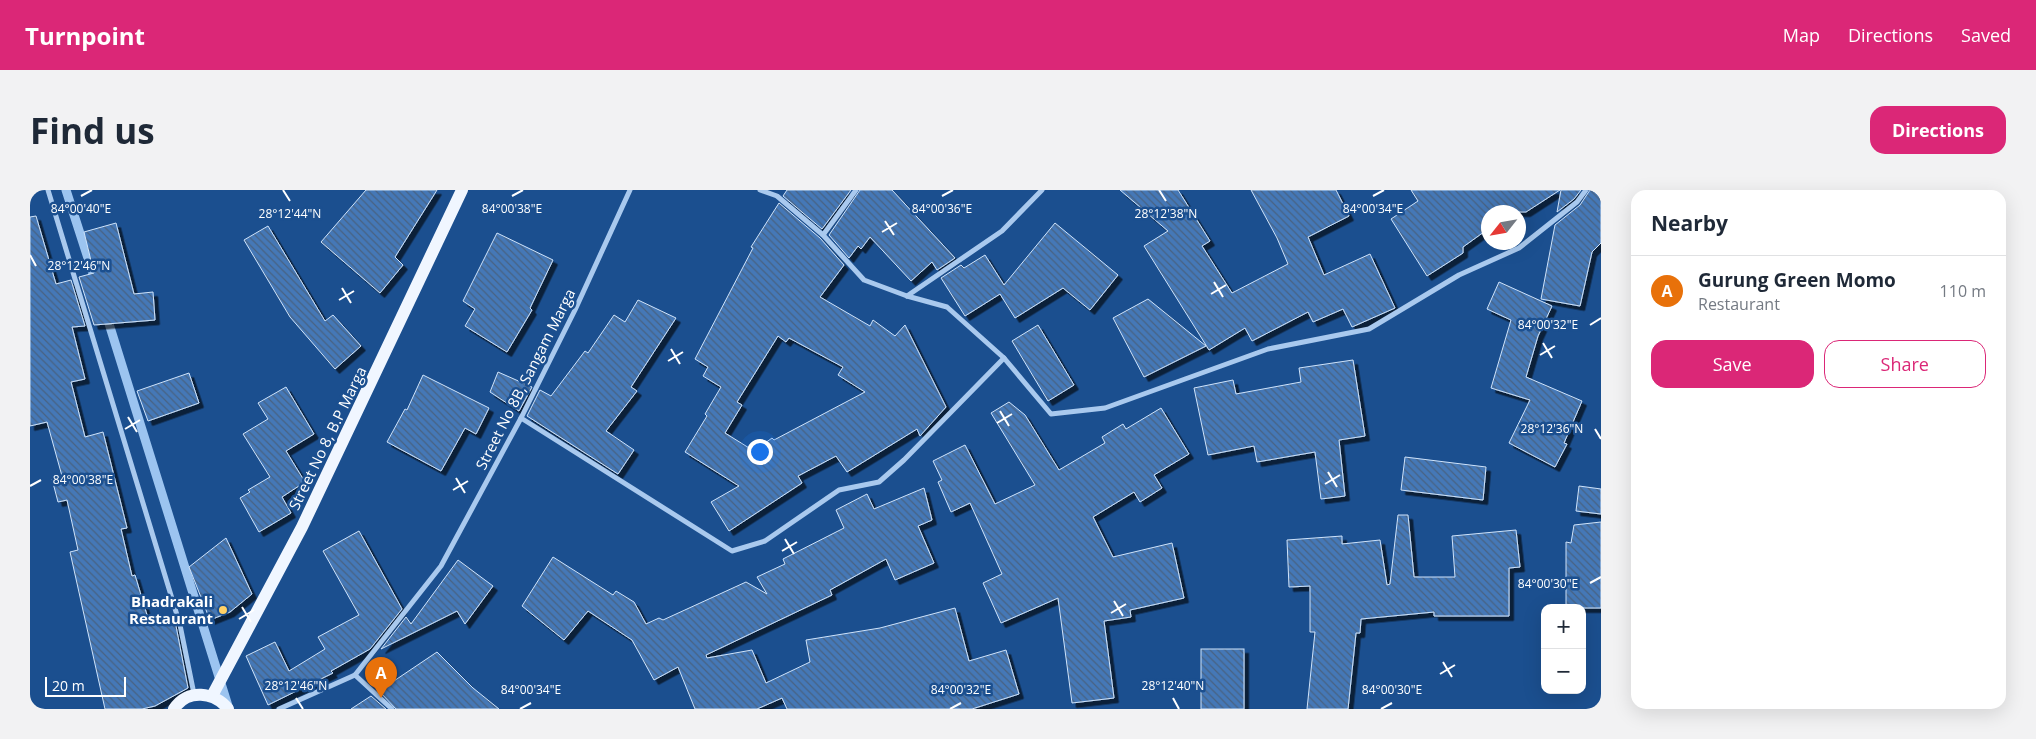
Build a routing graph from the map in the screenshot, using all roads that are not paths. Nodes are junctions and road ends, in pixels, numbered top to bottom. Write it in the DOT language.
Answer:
graph roads {
  1 [pos="48,190"];
  2 [pos="462,190"];
  3 [pos="630,190"];
  4 [pos="760,190"];
  5 [pos="856,190"];
  6 [pos="1042,190"];
  7 [pos="1586,190"];
  8 [pos="823,235"];
  9 [pos="906,296"];
  10 [pos="1004,358"];
  11 [pos="521,418"];
  12 [pos="355,675"];
  13 [pos="194,695"];
  14 [pos="212,696"];
  15 [pos="174,709"];
  16 [pos="228,709"];
  17 [pos="279,709"];
  18 [pos="392,709"];
  1 -- 13 [label="street"];
  2 -- 14 [label="main road, Street No 8, B.P Marga"];
  3 -- 11 [label="street, Street No 8B, Sangam Marga"];
  4 -- 8 [label="street"];
  5 -- 8 [label="street"];
  6 -- 9 [label="street"];
  7 -- 10 [label="street"];
  8 -- 9 [label="street"];
  9 -- 10 [label="street"];
  10 -- 11 [label="street"];
  11 -- 12 [label="street, Street No 8B, Sangam Marga"];
  12 -- 17 [label="street, Street No 8B, Sangam Marga"];
  12 -- 18 [label="street"];
  13 -- 14 [label="main road"];
  13 -- 15 [label="main road"];
  14 -- 16 [label="main road"];
}
